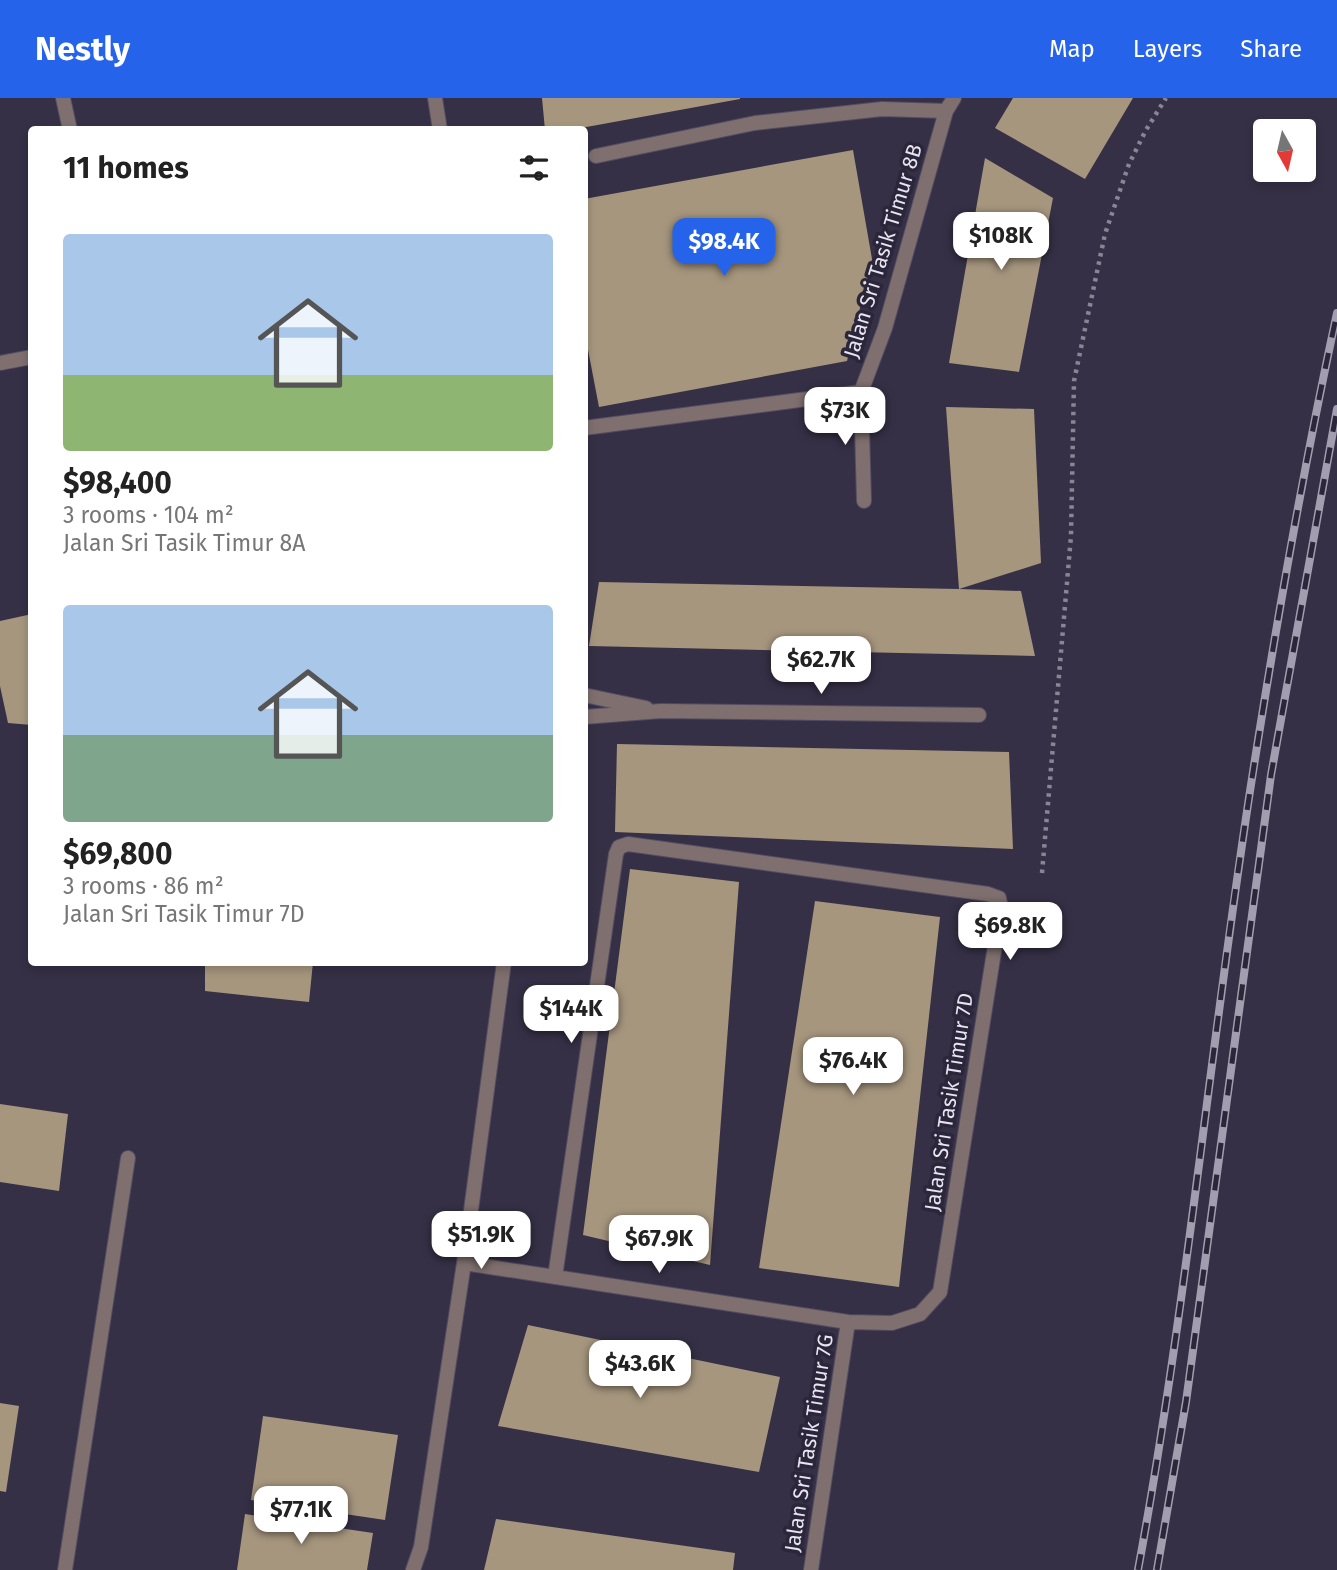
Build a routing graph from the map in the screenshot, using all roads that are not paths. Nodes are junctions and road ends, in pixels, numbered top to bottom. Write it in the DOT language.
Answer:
graph roads {
  1 [pos="63,98"];
  2 [pos="435,98"];
  3 [pos="950,104"];
  4 [pos="68,126"];
  5 [pos="439,126"];
  6 [pos="596,156"];
  7 [pos="28,358"];
  8 [pos="0,363"];
  9 [pos="861,392"];
  10 [pos="588,427"];
  11 [pos="864,501"];
  12 [pos="588,696"];
  13 [pos="661,711"];
  14 [pos="979,715"];
  15 [pos="588,717"];
  16 [pos="503,966"];
  17 [pos="128,1158"];
  18 [pos="464,1263"];
  19 [pos="555,1277"];
  20 [pos="848,1322"];
  21 [pos="65,1570"];
  22 [pos="413,1570"];
  23 [pos="811,1570"];
  1 -- 4 [label="street"];
  2 -- 5 [label="street"];
  3 -- 6 [label="street"];
  3 -- 9 [label="street, Jalan Sri Tasik Timur 8B"];
  7 -- 8 [label="street"];
  9 -- 10 [label="street"];
  9 -- 11 [label="street, Jalan Sri Tasik Timur 8B"];
  12 -- 13 [label="street"];
  13 -- 14 [label="street"];
  13 -- 15 [label="street"];
  16 -- 18 [label="street"];
  17 -- 21 [label="street"];
  18 -- 19 [label="street"];
  18 -- 22 [label="street"];
  19 -- 20 [label="street"];
  19 -- 20 [label="street, Jalan Sri Tasik Timur 7D"];
  20 -- 23 [label="street, Jalan Sri Tasik Timur 7G"];
}
